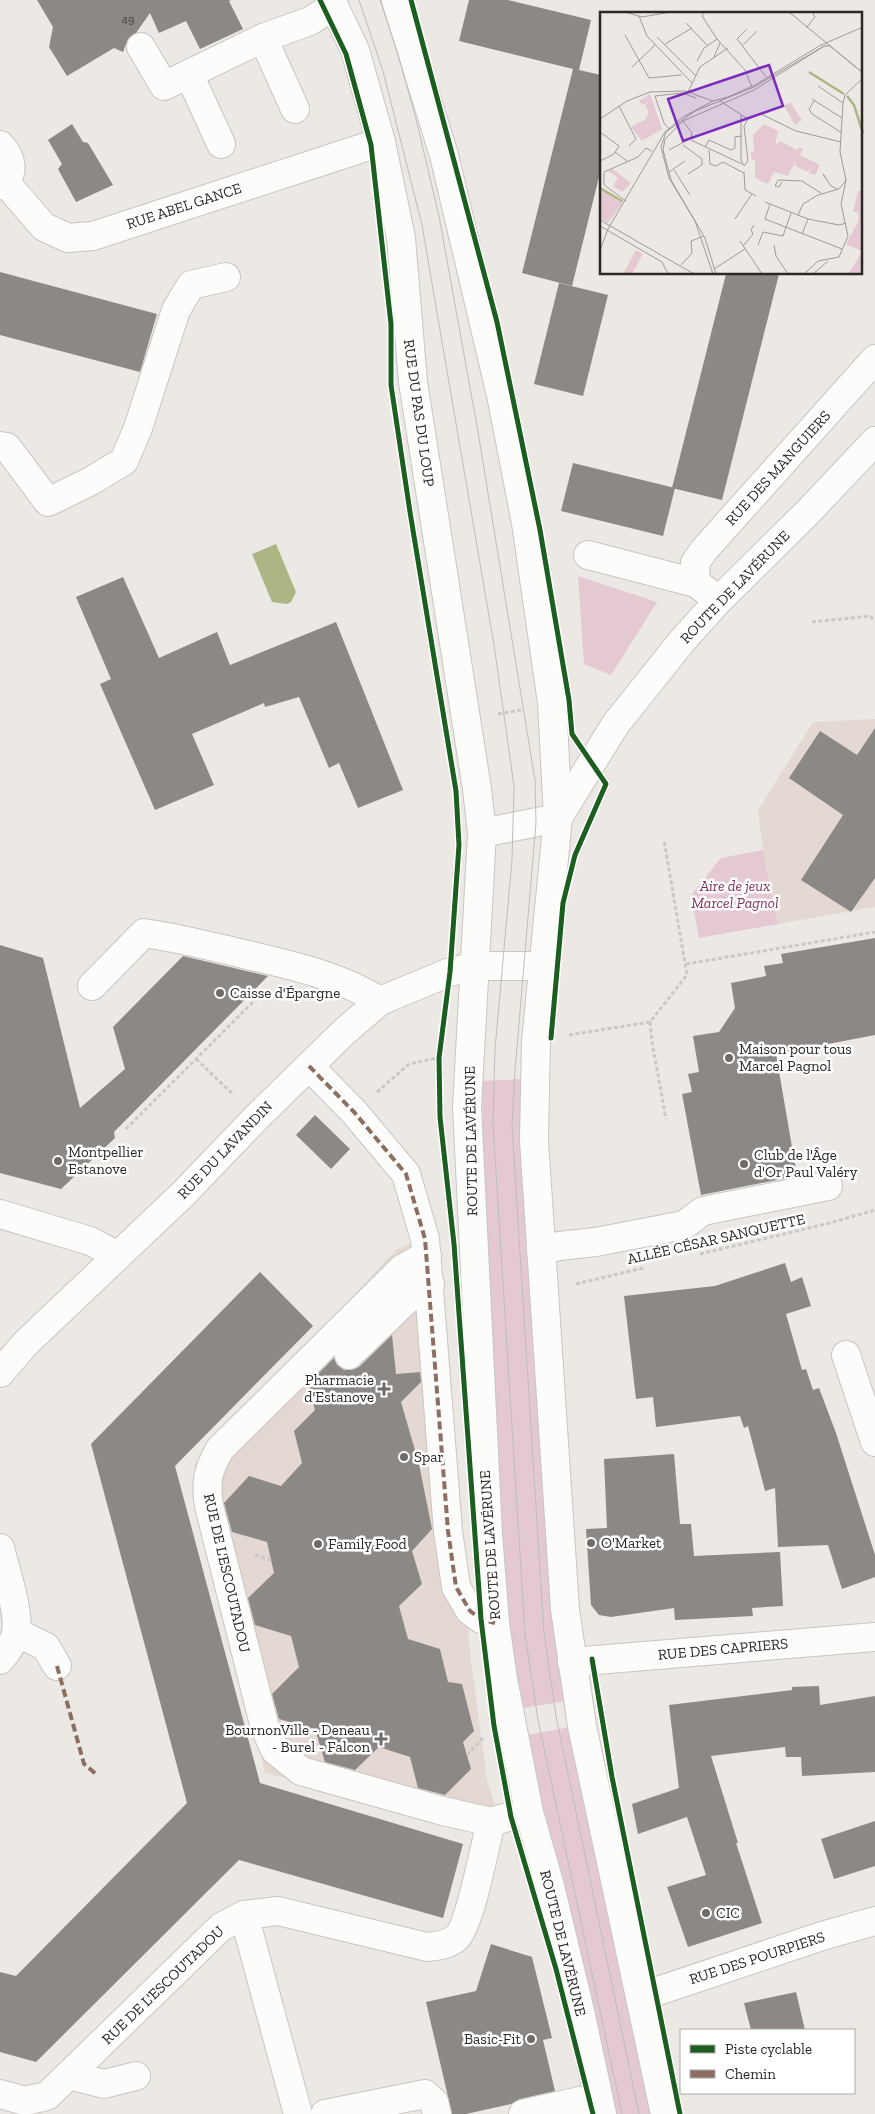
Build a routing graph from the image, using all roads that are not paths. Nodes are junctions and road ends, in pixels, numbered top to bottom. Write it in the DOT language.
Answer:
graph roads {
  1 [pos="396,0"];
  2 [pos="333,3"];
  3 [pos="263,38"];
  4 [pos="141,46"];
  5 [pos="190,74"];
  6 [pos="295,109"];
  7 [pos="382,142"];
  8 [pos="221,144"];
  9 [pos="0,145"];
  10 [pos="2,183"];
  11 [pos="226,277"];
  12 [pos="875,359"];
  13 [pos="875,441"];
  14 [pos="0,446"];
  15 [pos="588,555"];
  16 [pos="696,583"];
  17 [pos="718,601"];
  18 [pos="558,818"];
  19 [pos="482,833"];
  20 [pos="475,966"];
  21 [pos="544,966"];
  22 [pos="92,986"];
  23 [pos="380,1001"];
  24 [pos="309,1066"];
  25 [pos="828,1186"];
  26 [pos="0,1214"];
  27 [pos="541,1251"];
  28 [pos="427,1255"];
  29 [pos="118,1256"];
  30 [pos="430,1284"];
  31 [pos="846,1355"];
  32 [pos="349,1356"];
  33 [pos="0,1373"];
  34 [pos="875,1442"];
  35 [pos="0,1548"];
  36 [pos="495,1623"];
  37 [pos="16,1632"];
  38 [pos="875,1636"];
  39 [pos="0,1660"];
  40 [pos="572,1662"];
  41 [pos="57,1666"];
  42 [pos="529,1812"];
  43 [pos="491,1822"];
  44 [pos="244,1915"];
  45 [pos="875,1922"];
  46 [pos="640,1997"];
  47 [pos="69,2075"];
  48 [pos="136,2076"];
  49 [pos="0,2094"];
  50 [pos="600,2107"];
  51 [pos="298,2114"];
  52 [pos="325,2114"];
  53 [pos="437,2114"];
  54 [pos="523,2114"];
  55 [pos="665,2114"];
  1 -- 18 [label="street"];
  2 -- 3 [label="street"];
  2 -- 7 [label="street, RUE DU PAS DU LOUP"];
  3 -- 5 [label="street"];
  3 -- 6 [label="street"];
  4 -- 5 [label="street"];
  5 -- 8 [label="street"];
  7 -- 10 [label="street, RUE ABEL GANCE"];
  7 -- 19 [label="street, RUE DU PAS DU LOUP"];
  9 -- 10 [label="street, RUE ABEL GANCE"];
  11 -- 14 [label="street"];
  12 -- 16 [label="street, RUE DES MANGUIERS"];
  13 -- 17 [label="street, ROUTE DE LAVÉRUNE"];
  15 -- 16 [label="street"];
  16 -- 17 [label="street"];
  17 -- 18 [label="street, ROUTE DE LAVÉRUNE"];
  18 -- 19 [label="street"];
  18 -- 21 [label="street, ROUTE DE LAVÉRUNE"];
  19 -- 20 [label="street, ROUTE DE LAVÉRUNE"];
  20 -- 21 [label="street"];
  20 -- 23 [label="street, RUE DU LAVANDIN"];
  20 -- 36 [label="street, ROUTE DE LAVÉRUNE"];
  21 -- 27 [label="street, ROUTE DE LAVÉRUNE"];
  22 -- 23 [label="street"];
  23 -- 24 [label="street, RUE DU LAVANDIN"];
  24 -- 28 [label="street"];
  24 -- 29 [label="street, RUE DU LAVANDIN"];
  25 -- 27 [label="street"];
  26 -- 29 [label="street"];
  27 -- 40 [label="street, ROUTE DE LAVÉRUNE"];
  28 -- 30 [label="street"];
  28 -- 43 [label="street, RUE DE L'ESCOUTADOU"];
  29 -- 33 [label="street, RUE DU LAVANDIN"];
  30 -- 32 [label="street"];
  30 -- 36 [label="street"];
  31 -- 34 [label="street"];
  35 -- 37 [label="street"];
  36 -- 42 [label="street, ROUTE DE LAVÉRUNE"];
  37 -- 39 [label="street"];
  37 -- 41 [label="street"];
  38 -- 40 [label="street, RUE DES CAPRIERS"];
  40 -- 46 [label="street, ROUTE DE LAVÉRUNE"];
  42 -- 43 [label="street, RUE DE L'ESCOUTADOU"];
  42 -- 50 [label="street, ROUTE DE LAVÉRUNE"];
  43 -- 44 [label="street, RUE DE L'ESCOUTADOU"];
  44 -- 47 [label="street, RUE DE L'ESCOUTADOU"];
  44 -- 51 [label="street"];
  45 -- 46 [label="street, RUE DES POURPIERS"];
  46 -- 55 [label="street, ROUTE DE LAVÉRUNE"];
  47 -- 48 [label="street"];
  47 -- 49 [label="street, RUE DE L'ESCOUTADOU"];
  50 -- 54 [label="street"];
  52 -- 53 [label="street"];
}
